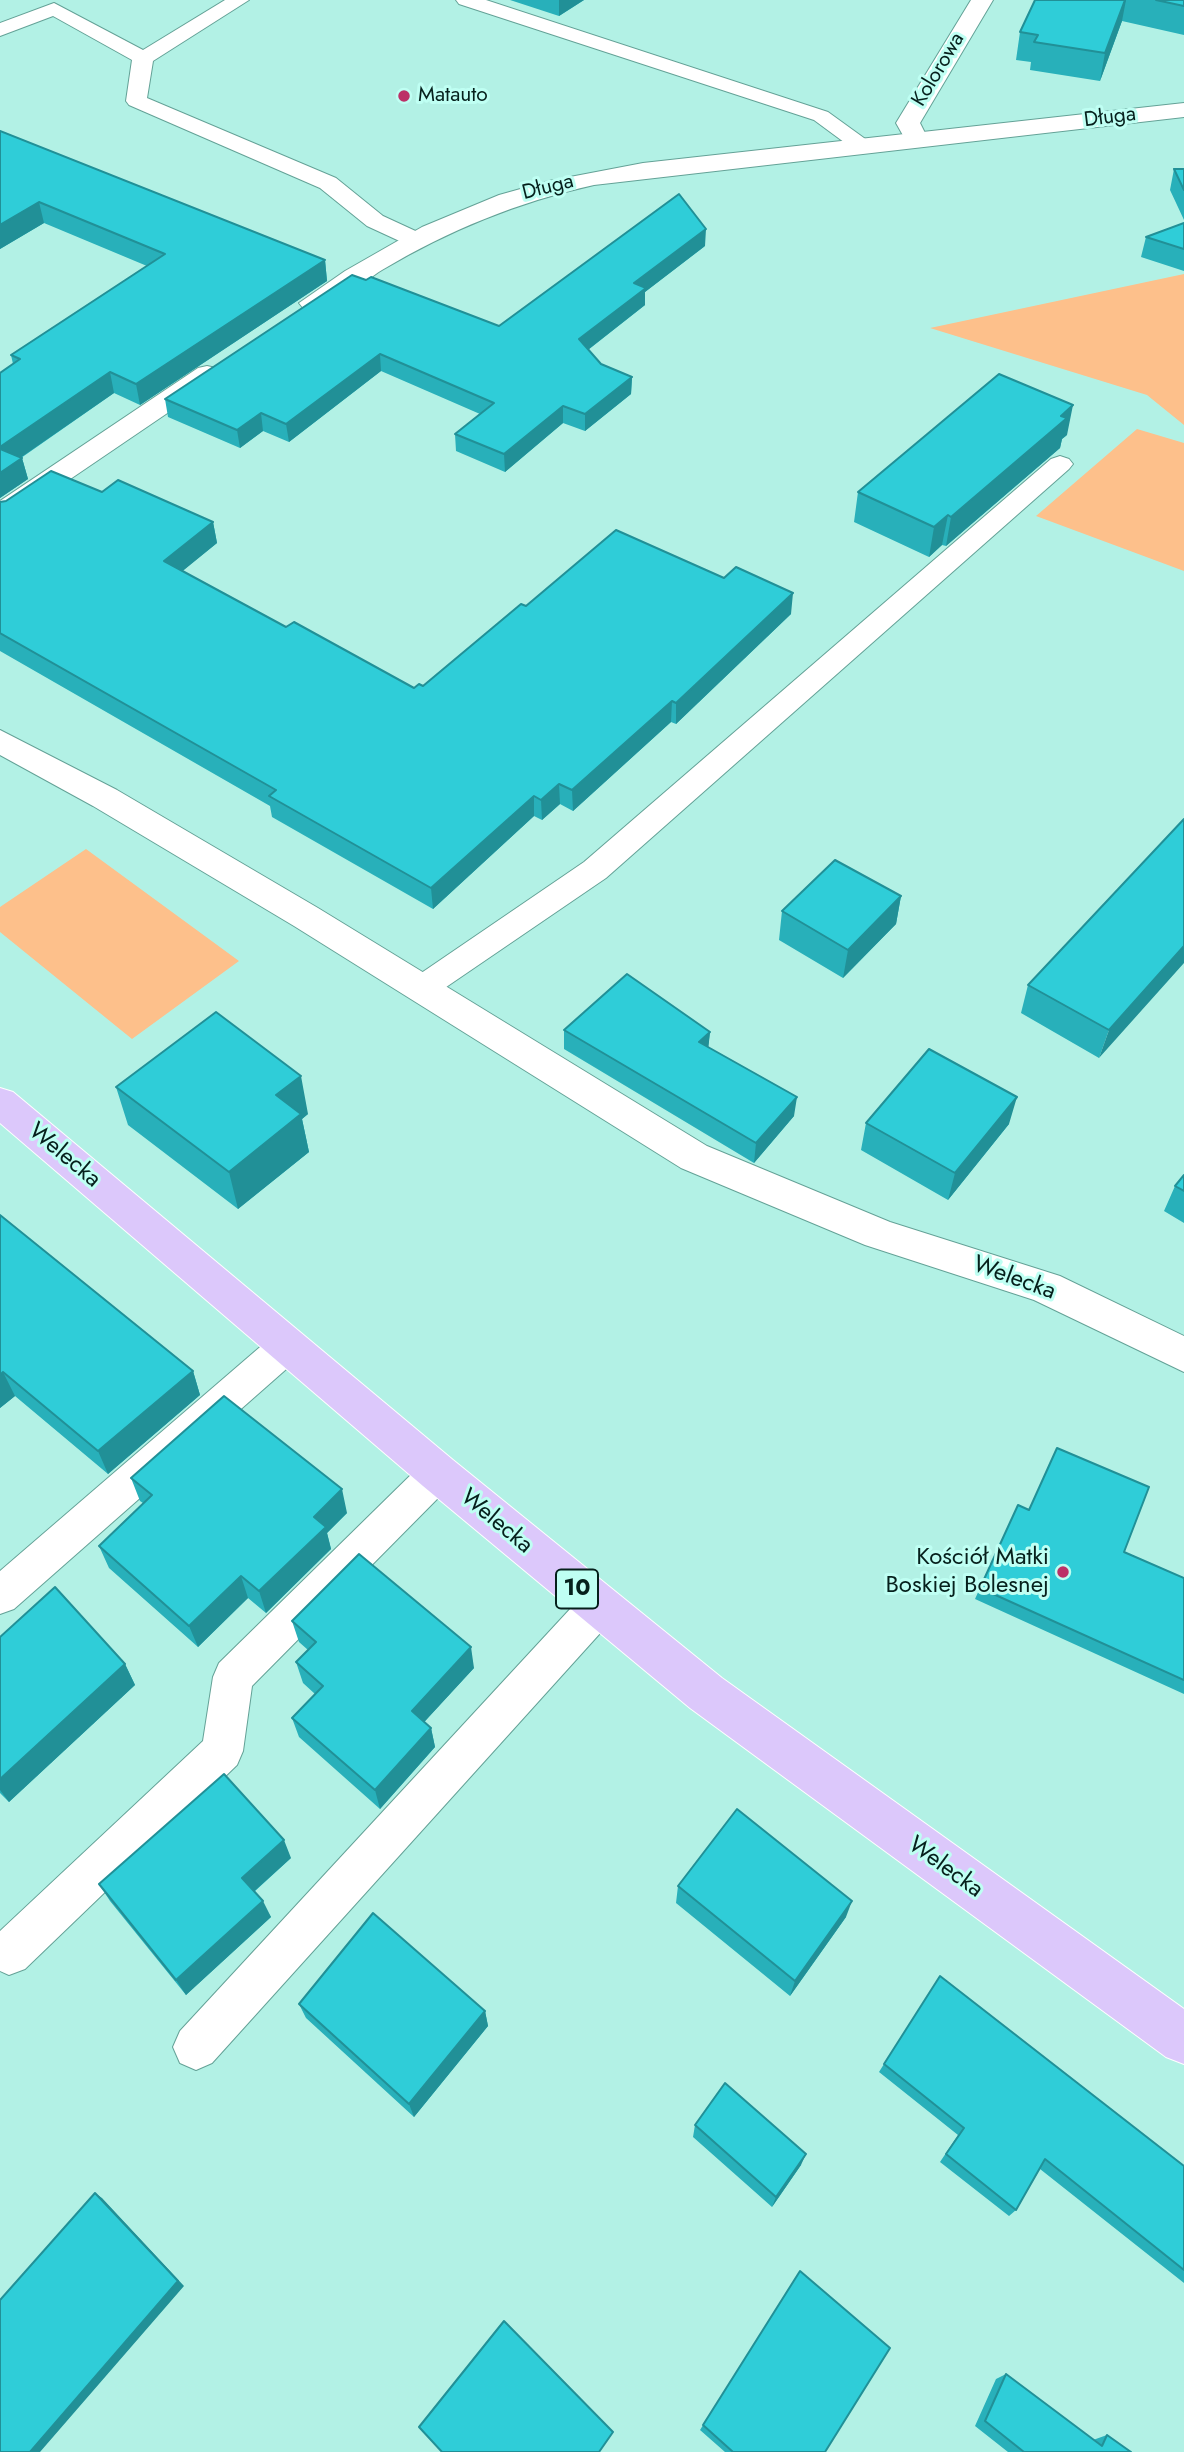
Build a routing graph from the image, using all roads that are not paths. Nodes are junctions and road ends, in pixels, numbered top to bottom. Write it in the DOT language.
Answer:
graph roads {
  1 [pos="239,0"];
  2 [pos="467,0"];
  3 [pos="982,0"];
  4 [pos="63,4"];
  5 [pos="0,30"];
  6 [pos="143,58"];
  7 [pos="1184,110"];
  8 [pos="916,141"];
  9 [pos="864,146"];
  10 [pos="414,239"];
  11 [pos="288,320"];
  12 [pos="231,358"];
  13 [pos="1060,464"];
  14 [pos="0,514"];
  15 [pos="0,741"];
  16 [pos="422,988"];
  17 [pos="0,1102"];
  18 [pos="287,1346"];
  19 [pos="1184,1354"];
  20 [pos="438,1473"];
  21 [pos="0,1596"];
  22 [pos="598,1607"];
  23 [pos="9,1953"];
  24 [pos="1184,2039"];
  25 [pos="196,2046"];
  1 -- 6 [label="lane"];
  2 -- 9 [label="lane"];
  3 -- 8 [label="street, Kolorowa"];
  4 -- 5 [label="lane"];
  4 -- 6 [label="lane"];
  6 -- 10 [label="lane"];
  7 -- 8 [label="street, Długa"];
  8 -- 9 [label="street, Długa"];
  9 -- 10 [label="street, Długa"];
  10 -- 11 [label="street, Długa"];
  12 -- 14 [label="street"];
  13 -- 16 [label="lane"];
  15 -- 16 [label="street, Welecka"];
  16 -- 19 [label="street, Welecka"];
  17 -- 18 [label="main road, Welecka / 10"];
  18 -- 20 [label="main road, Welecka / 10"];
  18 -- 21 [label="lane"];
  20 -- 22 [label="main road, Welecka / 10"];
  20 -- 23 [label="lane"];
  22 -- 24 [label="main road, Welecka / 10"];
  22 -- 25 [label="lane"];
}
